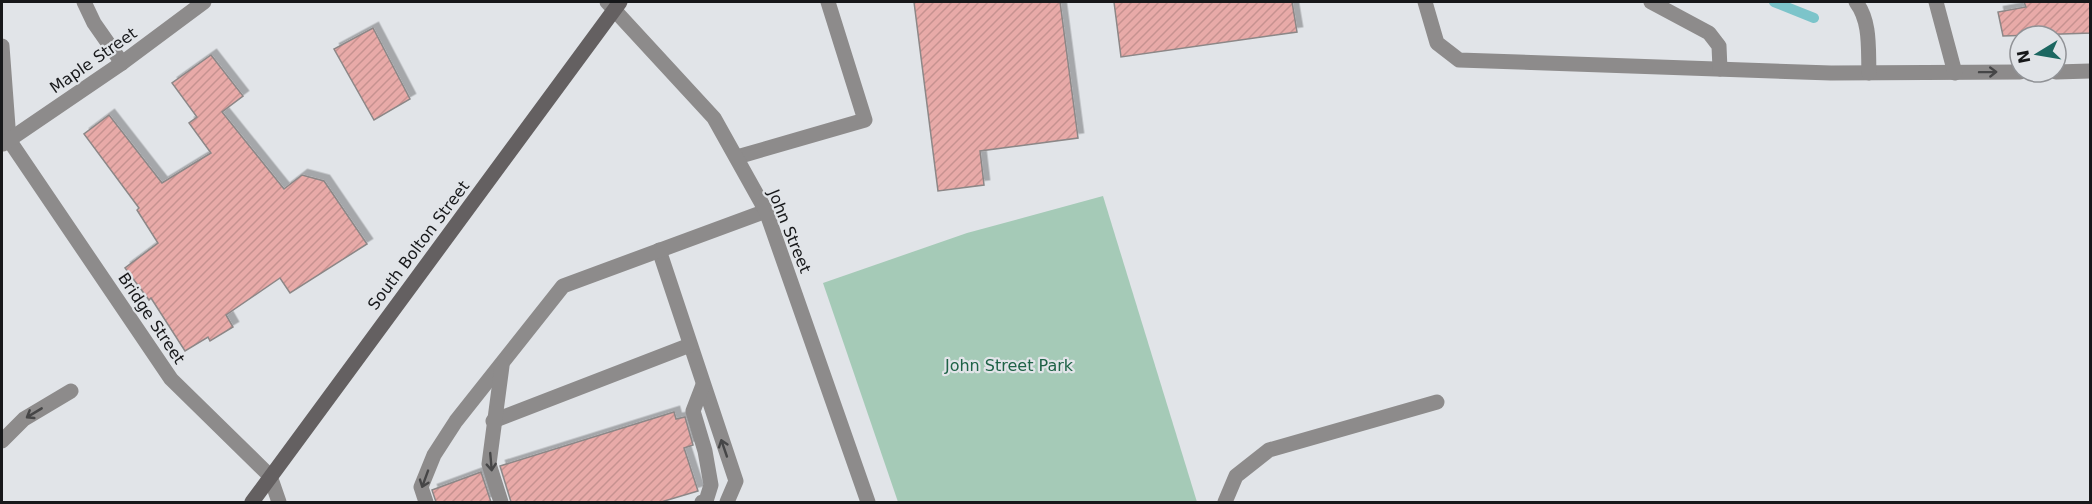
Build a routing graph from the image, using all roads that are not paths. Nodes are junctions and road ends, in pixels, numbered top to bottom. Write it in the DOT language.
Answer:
graph roads {
  1 [pos="84,2"];
  2 [pos="204,2"];
  3 [pos="828,2"];
  4 [pos="1425,2"];
  5 [pos="1650,2"];
  6 [pos="1856,2"];
  7 [pos="1936,2"];
  8 [pos="614,4"];
  9 [pos="2,46"];
  10 [pos="122,63"];
  11 [pos="1720,69"];
  12 [pos="2091,71"];
  13 [pos="2008,72"];
  14 [pos="2068,72"];
  15 [pos="1869,73"];
  16 [pos="1955,73"];
  17 [pos="5,143"];
  18 [pos="737,157"];
  19 [pos="766,211"];
  20 [pos="659,250"];
  21 [pos="690,345"];
  22 [pos="502,363"];
  23 [pos="703,385"];
  24 [pos="71,391"];
  25 [pos="1437,402"];
  26 [pos="493,421"];
  27 [pos="2,441"];
  28 [pos="270,476"];
  29 [pos="252,502"];
  30 [pos="279,502"];
  31 [pos="426,502"];
  32 [pos="501,502"];
  33 [pos="702,502"];
  34 [pos="727,502"];
  35 [pos="868,502"];
  36 [pos="1225,502"];
  1 -- 10 [label="street"];
  2 -- 10 [label="street, Maple Street"];
  3 -- 18 [label="street"];
  4 -- 11 [label="street"];
  5 -- 11 [label="street"];
  6 -- 15 [label="street"];
  7 -- 16 [label="street"];
  8 -- 18 [label="street, John Street"];
  8 -- 28 [label="main road, South Bolton Street"];
  9 -- 17 [label="street"];
  10 -- 17 [label="street, Maple Street"];
  11 -- 15 [label="street"];
  12 -- 14 [label="street"];
  16 -- 13 [label="street, one-way"];
  15 -- 16 [label="street"];
  17 -- 28 [label="street, Bridge Street"];
  18 -- 19 [label="street, John Street"];
  19 -- 20 [label="street"];
  19 -- 35 [label="street, John Street"];
  20 -- 21 [label="street"];
  20 -- 22 [label="street"];
  21 -- 23 [label="street"];
  21 -- 26 [label="street"];
  22 -- 26 [label="street"];
  22 -- 31 [label="street, one-way"];
  23 -- 33 [label="street"];
  34 -- 23 [label="street, one-way"];
  24 -- 27 [label="street, one-way"];
  25 -- 36 [label="street"];
  26 -- 32 [label="street, one-way"];
  28 -- 29 [label="main road, South Bolton Street"];
  28 -- 30 [label="street, Bridge Street"];
}
